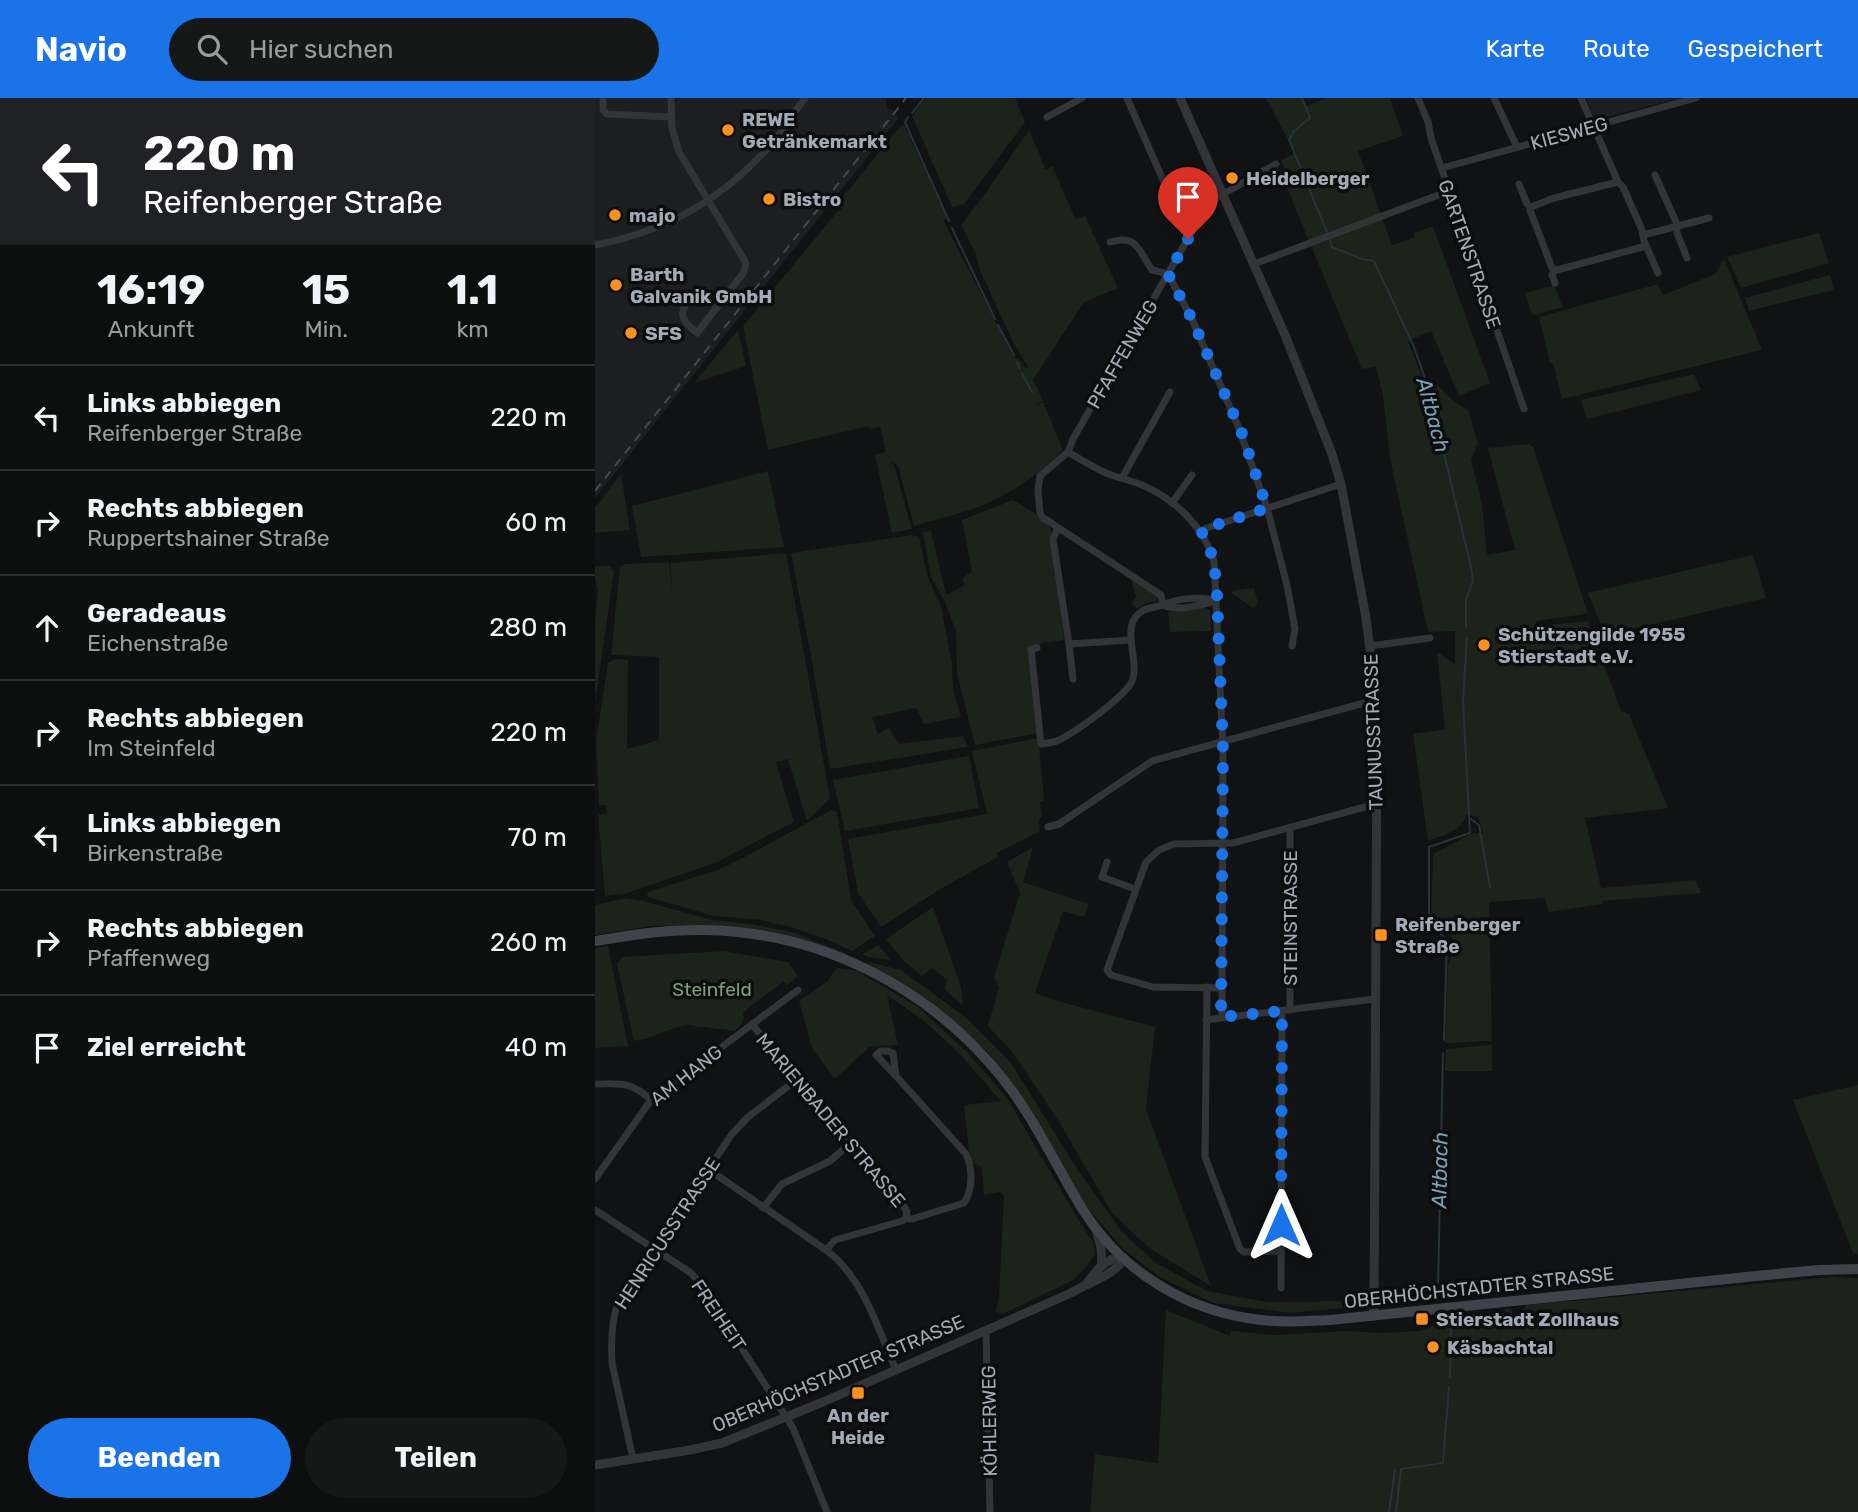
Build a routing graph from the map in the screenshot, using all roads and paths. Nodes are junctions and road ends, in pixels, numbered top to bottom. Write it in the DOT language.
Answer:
graph roads {
  1 [pos="603,98"];
  2 [pos="671,98"];
  3 [pos="805,98"];
  4 [pos="1082,98"];
  5 [pos="1127,98"];
  6 [pos="1180,98"];
  7 [pos="1418,98"];
  8 [pos="1494,98"];
  9 [pos="1581,98"];
  10 [pos="1696,98"];
  11 [pos="671,117"];
  12 [pos="1047,117"];
  13 [pos="1594,126"];
  14 [pos="1517,147"];
  15 [pos="1276,164"];
  16 [pos="1442,168"];
  17 [pos="1655,175"];
  18 [pos="1618,182"];
  19 [pos="1519,184"];
  20 [pos="1449,191"];
  21 [pos="1223,193"];
  22 [pos="709,200"];
  23 [pos="1531,207"];
  24 [pos="1709,218"];
  25 [pos="1677,227"];
  26 [pos="1191,234"];
  27 [pos="1643,235"];
  28 [pos="1110,242"];
  29 [pos="595,245"];
  30 [pos="1646,246"];
  31 [pos="1687,258"];
  32 [pos="1254,264"];
  33 [pos="1555,270"];
  34 [pos="1658,273"];
  35 [pos="1168,274"];
  36 [pos="1555,283"];
  37 [pos="716,307"];
  38 [pos="1170,392"];
  39 [pos="1524,409"];
  40 [pos="1068,452"];
  41 [pos="1192,475"];
  42 [pos="1122,478"];
  43 [pos="1341,484"];
  44 [pos="1172,503"];
  45 [pos="1267,508"];
  46 [pos="1058,528"];
  47 [pos="1201,531"];
  48 [pos="1217,600"];
  49 [pos="1163,605"];
  50 [pos="1430,638"];
  51 [pos="1131,640"];
  52 [pos="1069,644"];
  53 [pos="1292,646"];
  54 [pos="1370,646"];
  55 [pos="1037,648"];
  56 [pos="1073,679"];
  57 [pos="1376,702"];
  58 [pos="1222,743"];
  59 [pos="1376,804"];
  60 [pos="1048,827"];
  61 [pos="1290,827"];
  62 [pos="1222,844"];
  63 [pos="1107,862"];
  64 [pos="1135,889"];
  65 [pos="595,942"];
  66 [pos="1207,987"];
  67 [pos="1222,988"];
  68 [pos="798,990"];
  69 [pos="1375,999"];
  70 [pos="1286,1010"];
  71 [pos="1221,1017"];
  72 [pos="1206,1020"];
  73 [pos="751,1024"];
  74 [pos="896,1076"];
  75 [pos="796,1080"];
  76 [pos="595,1084"];
  77 [pos="651,1100"];
  78 [pos="852,1142"];
  79 [pos="708,1169"];
  80 [pos="595,1179"];
  81 [pos="764,1208"];
  82 [pos="595,1210"];
  83 [pos="906,1218"];
  84 [pos="1096,1229"];
  85 [pos="655,1249"];
  86 [pos="826,1250"];
  87 [pos="1281,1251"];
  88 [pos="1123,1259"];
  89 [pos="1102,1266"];
  90 [pos="1855,1269"];
  91 [pos="1086,1284"];
  92 [pos="1281,1288"];
  93 [pos="1374,1316"];
  94 [pos="986,1330"];
  95 [pos="896,1370"];
  96 [pos="786,1418"];
  97 [pos="633,1459"];
  98 [pos="595,1465"];
  99 [pos="827,1512"];
  100 [pos="990,1512"];
  1 -- 11 [label="street"];
  2 -- 11 [label="street"];
  3 -- 22 [label="street"];
  4 -- 12 [label="street"];
  5 -- 26 [label="street"];
  6 -- 21 [label="street, TAUNUSSTRASSE"];
  7 -- 16 [label="street, GARTENSTRASSE"];
  8 -- 14 [label="street"];
  9 -- 13 [label="street"];
  10 -- 13 [label="street, KIESWEG"];
  11 -- 22 [label="street"];
  13 -- 14 [label="street, KIESWEG"];
  13 -- 18 [label="street"];
  14 -- 16 [label="street, KIESWEG"];
  15 -- 21 [label="street, PFAFFENWEG"];
  16 -- 20 [label="street, GARTENSTRASSE"];
  17 -- 25 [label="street"];
  18 -- 23 [label="street"];
  18 -- 27 [label="street"];
  19 -- 23 [label="street"];
  20 -- 32 [label="street"];
  20 -- 39 [label="street, GARTENSTRASSE"];
  21 -- 26 [label="street, PFAFFENWEG"];
  21 -- 32 [label="street, TAUNUSSTRASSE"];
  22 -- 29 [label="street"];
  22 -- 37 [label="street"];
  23 -- 33 [label="street"];
  24 -- 25 [label="street"];
  25 -- 27 [label="street"];
  25 -- 31 [label="street"];
  26 -- 35 [label="street, PFAFFENWEG"];
  27 -- 30 [label="street"];
  28 -- 35 [label="street"];
  30 -- 33 [label="street"];
  30 -- 34 [label="street"];
  32 -- 43 [label="street, TAUNUSSTRASSE"];
  33 -- 36 [label="street"];
  35 -- 40 [label="street, PFAFFENWEG"];
  35 -- 45 [label="street"];
  37 -- 37 [label="street"];
  38 -- 42 [label="street"];
  40 -- 42 [label="street"];
  40 -- 46 [label="street, PFAFFENWEG"];
  41 -- 44 [label="street"];
  42 -- 44 [label="street"];
  43 -- 45 [label="street"];
  43 -- 54 [label="street, TAUNUSSTRASSE"];
  44 -- 47 [label="street"];
  45 -- 47 [label="street"];
  45 -- 53 [label="street"];
  46 -- 49 [label="street"];
  46 -- 52 [label="street"];
  47 -- 48 [label="street"];
  48 -- 49 [label="street"];
  48 -- 58 [label="street"];
  49 -- 51 [label="street"];
  50 -- 54 [label="street"];
  51 -- 52 [label="street"];
  51 -- 55 [label="street"];
  52 -- 56 [label="street"];
  54 -- 57 [label="street, TAUNUSSTRASSE"];
  57 -- 58 [label="street"];
  57 -- 59 [label="street, TAUNUSSTRASSE"];
  58 -- 60 [label="street"];
  58 -- 62 [label="street"];
  59 -- 61 [label="street"];
  59 -- 69 [label="street, TAUNUSSTRASSE"];
  61 -- 62 [label="street"];
  61 -- 70 [label="street, STEINSTRASSE"];
  62 -- 64 [label="street"];
  62 -- 67 [label="street"];
  63 -- 64 [label="street"];
  64 -- 66 [label="street"];
  65 -- 84 [label="main road"];
  66 -- 67 [label="street"];
  66 -- 72 [label="street"];
  67 -- 71 [label="street"];
  68 -- 73 [label="street, AM HANG"];
  69 -- 70 [label="street"];
  69 -- 93 [label="street, TAUNUSSTRASSE"];
  70 -- 71 [label="street"];
  70 -- 87 [label="street, STEINSTRASSE"];
  71 -- 72 [label="street"];
  72 -- 87 [label="street"];
  73 -- 75 [label="street, MARIENBADER STRASSE"];
  73 -- 77 [label="street, AM HANG"];
  74 -- 83 [label="street"];
  75 -- 78 [label="street, MARIENBADER STRASSE"];
  75 -- 79 [label="street, HENRICUSSTRASSE"];
  76 -- 77 [label="street"];
  77 -- 80 [label="street, AM HANG"];
  78 -- 81 [label="street"];
  78 -- 83 [label="street, MARIENBADER STRASSE"];
  79 -- 81 [label="street"];
  79 -- 85 [label="street, HENRICUSSTRASSE"];
  81 -- 86 [label="street"];
  82 -- 85 [label="street, FREIHEIT"];
  83 -- 86 [label="street"];
  84 -- 88 [label="main road"];
  84 -- 89 [label="street"];
  85 -- 96 [label="street, FREIHEIT"];
  85 -- 97 [label="street, HENRICUSSTRASSE"];
  86 -- 95 [label="street"];
  87 -- 92 [label="street, STEINSTRASSE"];
  88 -- 89 [label="street, OBERHÖCHSTADTER STRASSE"];
  88 -- 91 [label="street, OBERHÖCHSTADTER STRASSE"];
  88 -- 93 [label="main road, OBERHÖCHSTADTER STRASSE"];
  89 -- 91 [label="street, OBERHÖCHSTADTER STRASSE"];
  90 -- 93 [label="main road, OBERHÖCHSTADTER STRASSE"];
  91 -- 94 [label="street, OBERHÖCHSTADTER STRASSE"];
  94 -- 95 [label="street, OBERHÖCHSTADTER STRASSE"];
  94 -- 100 [label="street, KÖHLERWEG"];
  95 -- 96 [label="street, OBERHÖCHSTADTER STRASSE"];
  96 -- 97 [label="street, OBERHÖCHSTADTER STRASSE"];
  96 -- 99 [label="street"];
  97 -- 98 [label="street, OBERHÖCHSTADTER STRASSE"];
}
